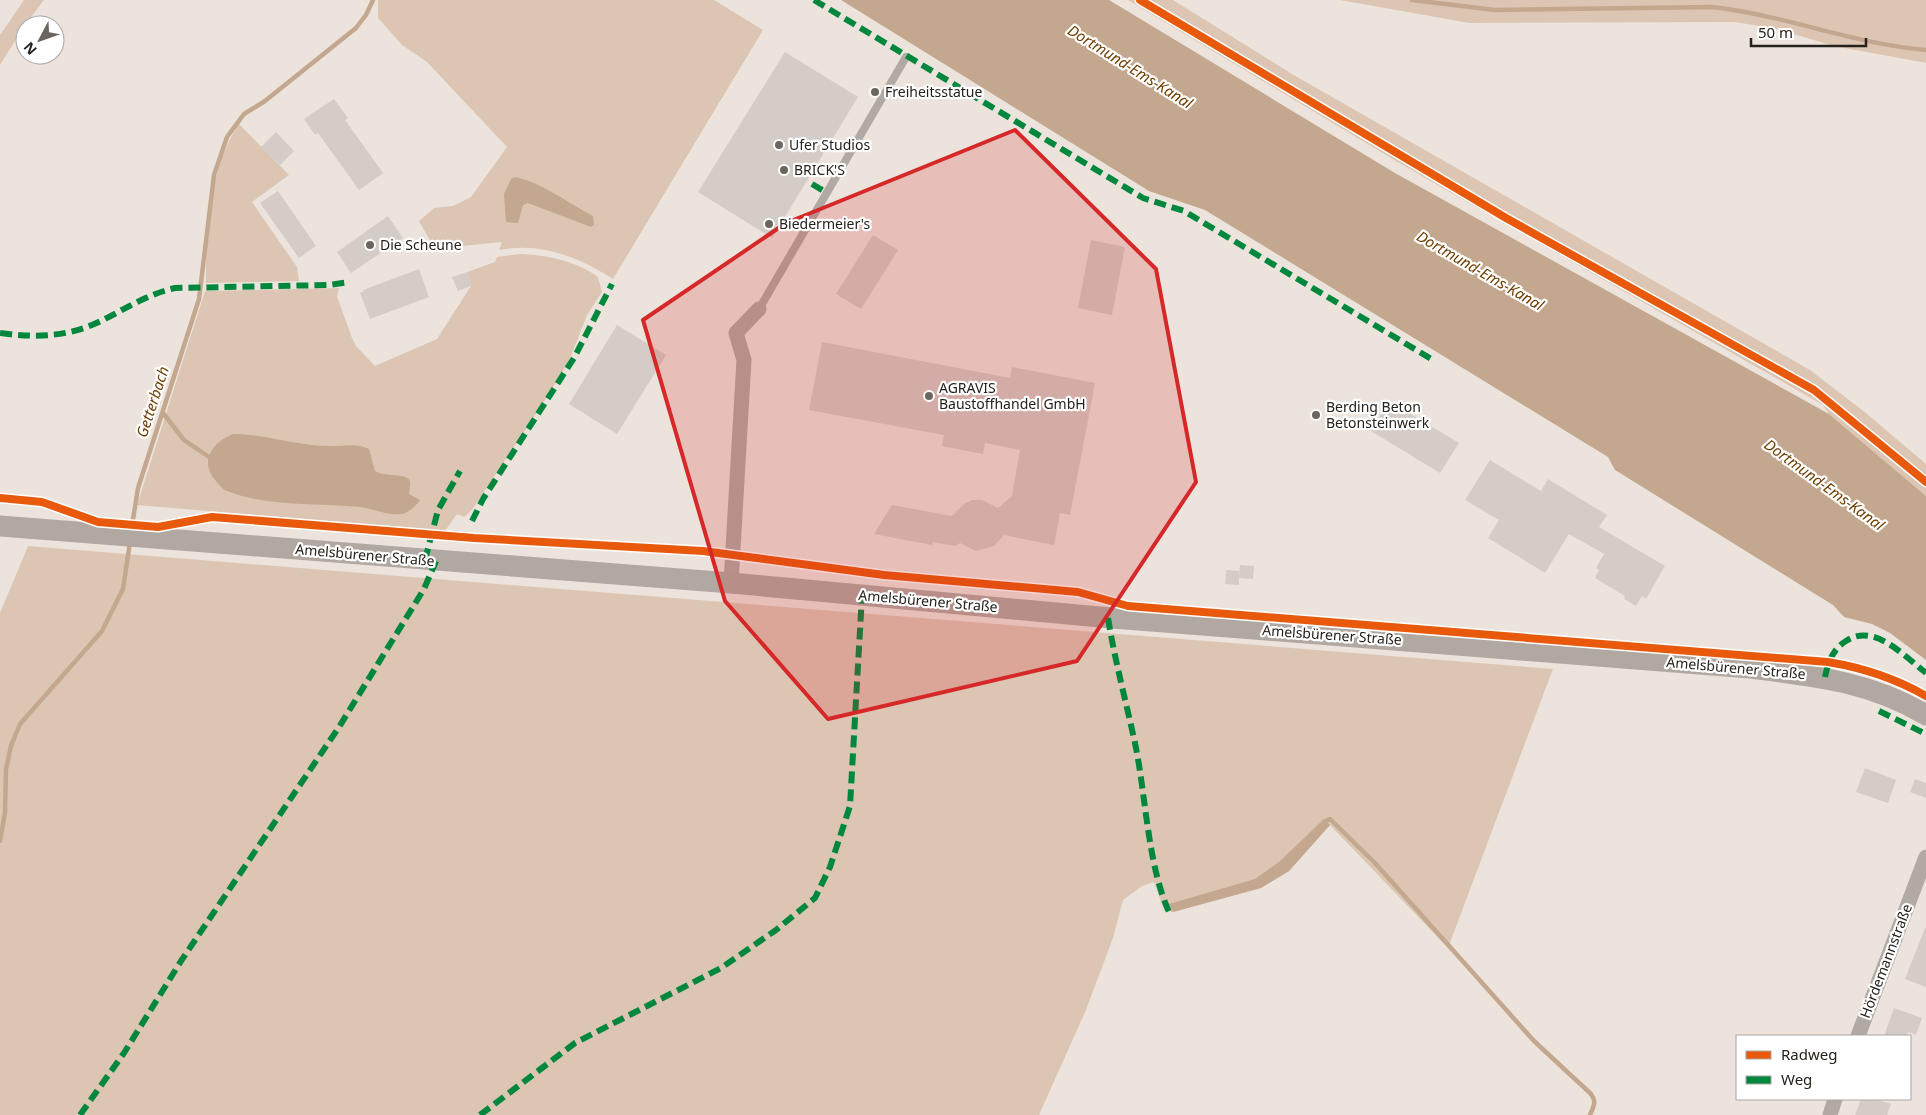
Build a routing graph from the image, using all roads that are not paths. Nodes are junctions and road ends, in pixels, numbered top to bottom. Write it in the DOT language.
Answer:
graph roads {
  1 [pos="906,57"];
  2 [pos="759,309"];
  3 [pos="0,526"];
  4 [pos="731,583"];
  5 [pos="1926,714"];
  6 [pos="1926,857"];
  7 [pos="1858,1035"];
  8 [pos="1835,1100"];
  9 [pos="1830,1115"];
  1 -- 2 [label="lane"];
  2 -- 4 [label="street"];
  3 -- 4 [label="main road, Amelsbürener Straße"];
  4 -- 5 [label="main road, Amelsbürener Straße"];
  6 -- 7 [label="street, Hördemannstraße"];
  8 -- 9 [label="street"];
}
